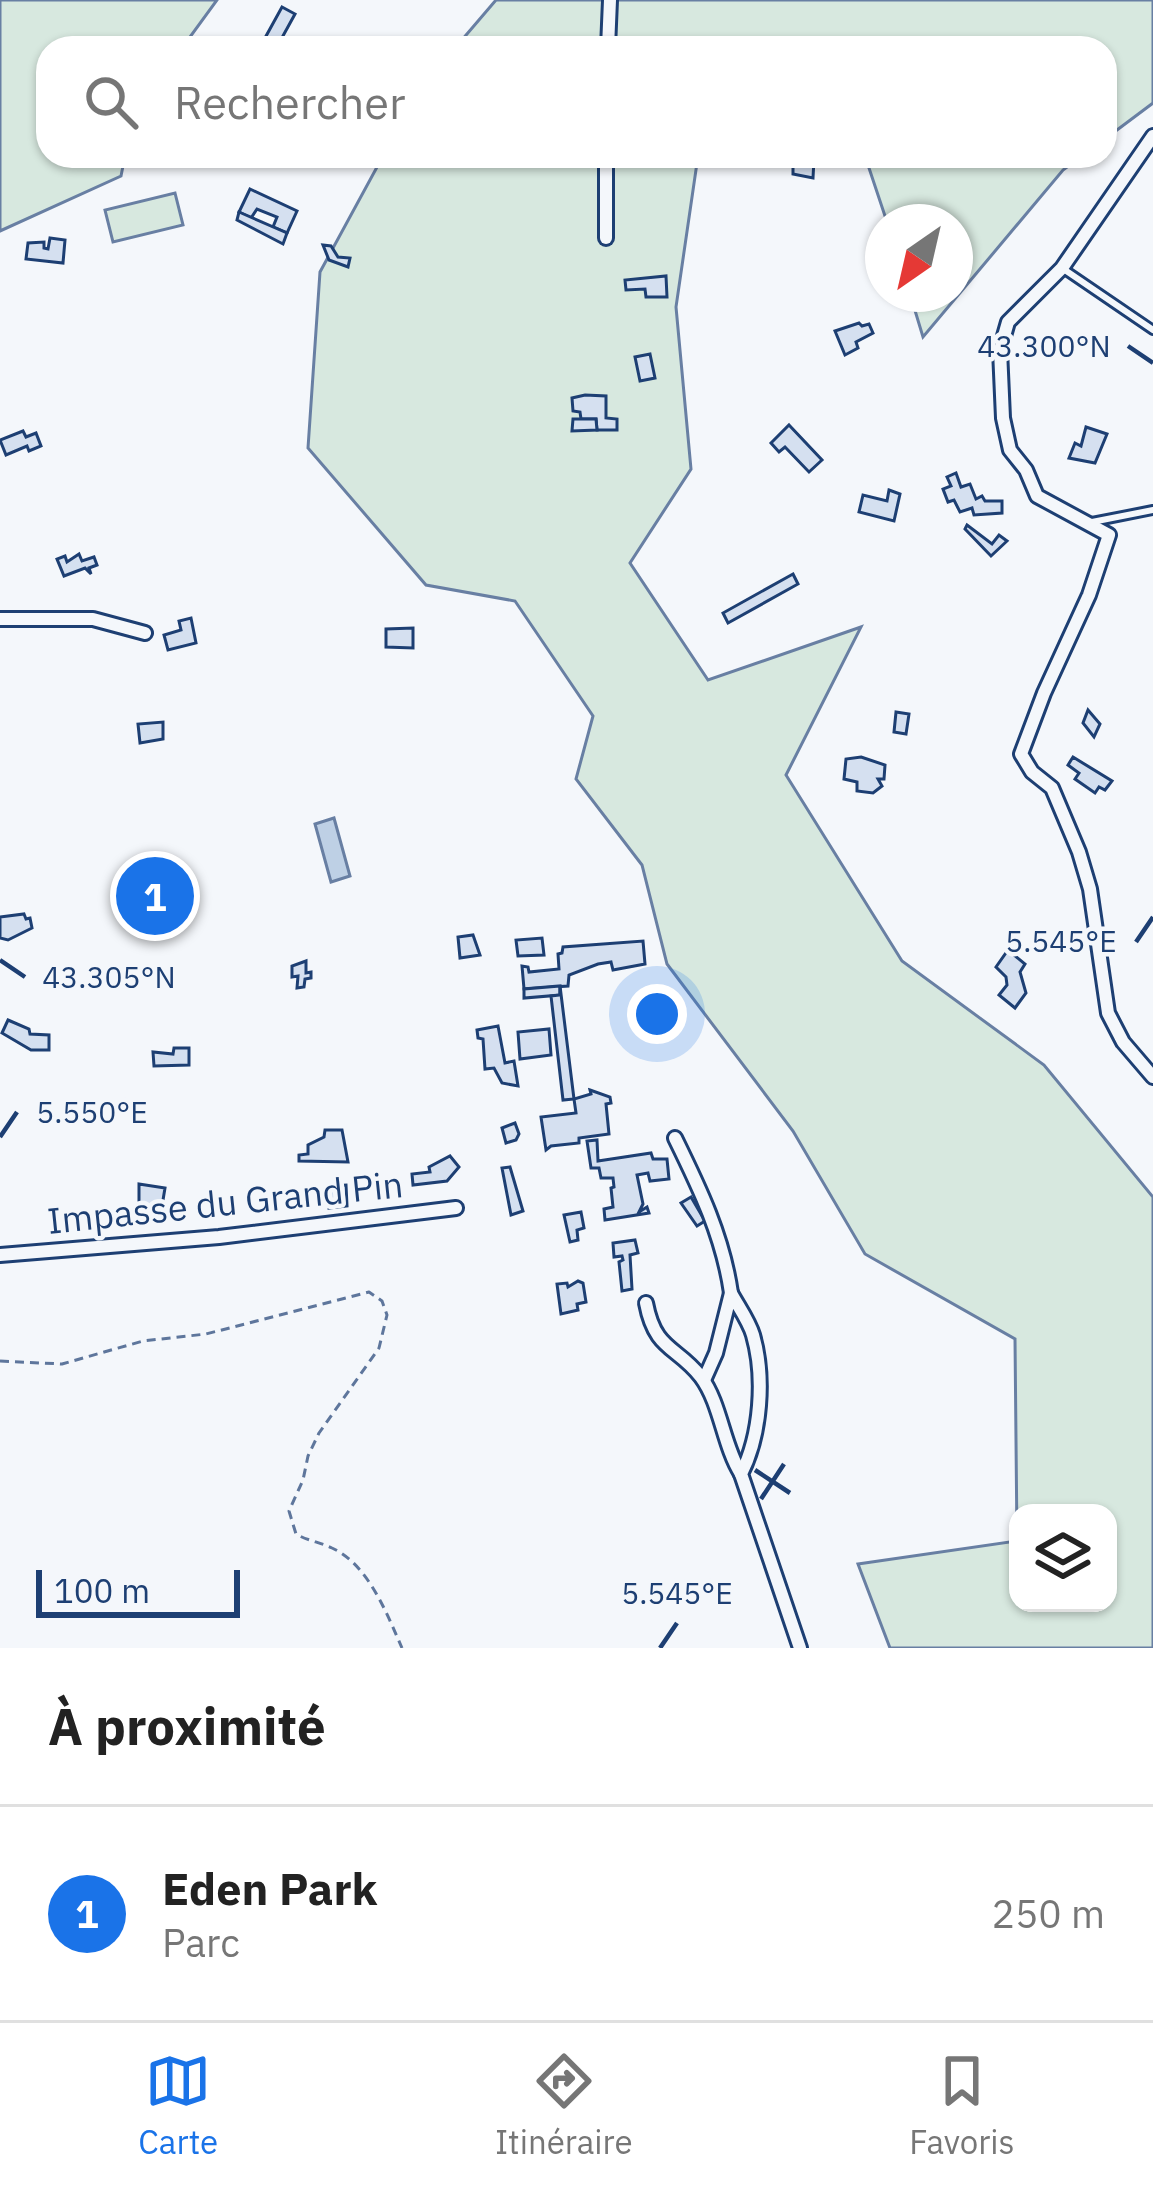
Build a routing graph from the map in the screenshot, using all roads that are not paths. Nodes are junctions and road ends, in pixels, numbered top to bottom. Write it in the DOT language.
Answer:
graph roads {
  1 [pos="610,0"];
  2 [pos="608,36"];
  3 [pos="1153,136"];
  4 [pos="606,168"];
  5 [pos="606,238"];
  6 [pos="1062,268"];
  7 [pos="1153,330"];
  8 [pos="1153,510"];
  9 [pos="1091,523"];
  10 [pos="0,619"];
  11 [pos="145,633"];
  12 [pos="1153,1077"];
  13 [pos="676,1138"];
  14 [pos="456,1208"];
  15 [pos="0,1255"];
  16 [pos="731,1293"];
  17 [pos="646,1303"];
  18 [pos="704,1380"];
  19 [pos="741,1474"];
  20 [pos="800,1648"];
  1 -- 2 [label="street"];
  3 -- 6 [label="street"];
  4 -- 5 [label="street"];
  6 -- 7 [label="lane"];
  6 -- 9 [label="street"];
  8 -- 9 [label="lane"];
  9 -- 12 [label="street"];
  10 -- 11 [label="street"];
  13 -- 16 [label="street"];
  14 -- 15 [label="street, Impasse du Grand Pin"];
  16 -- 18 [label="street"];
  16 -- 19 [label="street"];
  17 -- 18 [label="street"];
  18 -- 19 [label="street"];
  19 -- 20 [label="street"];
}
